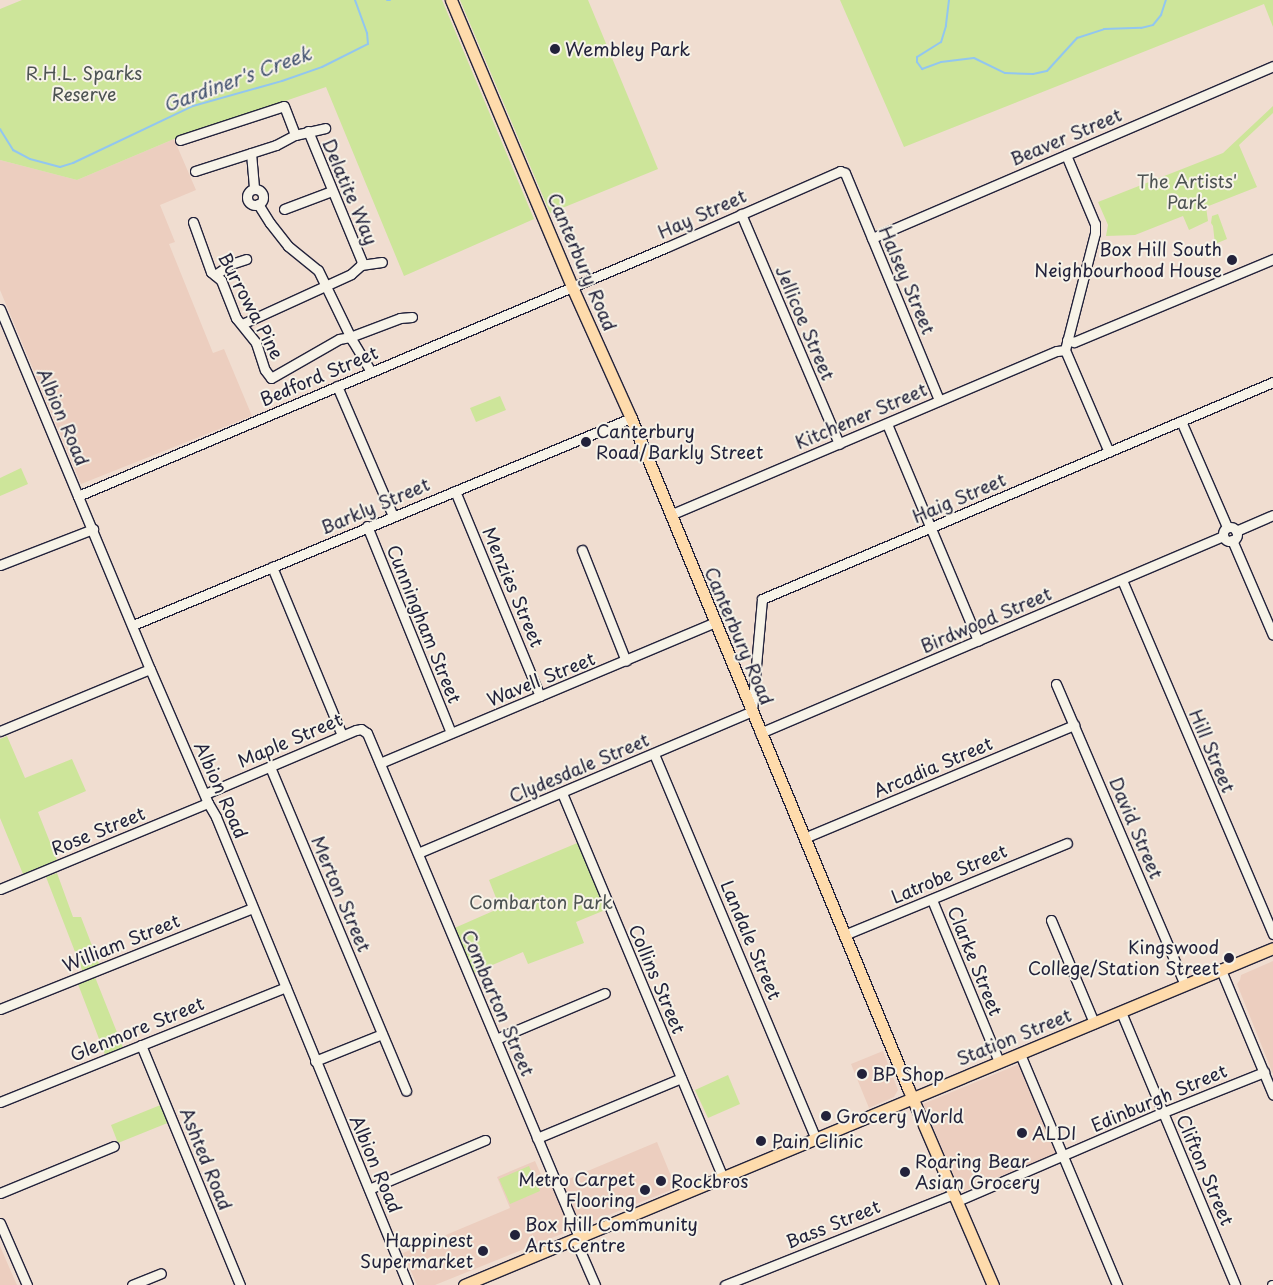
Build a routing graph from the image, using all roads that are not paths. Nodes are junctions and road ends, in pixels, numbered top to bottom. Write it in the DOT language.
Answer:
graph roads {
  1 [pos="451,0"];
  2 [pos="1273,66"];
  3 [pos="325,128"];
  4 [pos="308,131"];
  5 [pos="295,135"];
  6 [pos="180,140"];
  7 [pos="252,153"];
  8 [pos="1066,155"];
  9 [pos="196,171"];
  10 [pos="845,173"];
  11 [pos="332,191"];
  12 [pos="284,209"];
  13 [pos="741,214"];
  14 [pos="193,222"];
  15 [pos="872,238"];
  16 [pos="246,259"];
  17 [pos="1273,259"];
  18 [pos="382,262"];
  19 [pos="361,265"];
  20 [pos="215,275"];
  21 [pos="326,284"];
  22 [pos="572,287"];
  23 [pos="0,309"];
  24 [pos="412,317"];
  25 [pos="242,324"];
  26 [pos="350,337"];
  27 [pos="1067,340"];
  28 [pos="1065,350"];
  29 [pos="371,372"];
  30 [pos="1272,385"];
  31 [pos="337,386"];
  32 [pos="940,400"];
  33 [pos="631,418"];
  34 [pos="1181,421"];
  35 [pos="887,424"];
  36 [pos="839,444"];
  37 [pos="1109,452"];
  38 [pos="455,490"];
  39 [pos="78,496"];
  40 [pos="670,515"];
  41 [pos="1273,515"];
  42 [pos="393,516"];
  43 [pos="367,526"];
  44 [pos="930,528"];
  45 [pos="93,529"];
  46 [pos="1228,535"];
  47 [pos="582,550"];
  48 [pos="0,566"];
  49 [pos="272,567"];
  50 [pos="1122,580"];
  51 [pos="713,623"];
  52 [pos="133,625"];
  53 [pos="1273,635"];
  54 [pos="978,641"];
  55 [pos="626,661"];
  56 [pos="150,669"];
  57 [pos="1056,684"];
  58 [pos="540,696"];
  59 [pos="752,712"];
  60 [pos="1074,725"];
  61 [pos="361,729"];
  62 [pos="0,731"];
  63 [pos="451,733"];
  64 [pos="760,733"];
  65 [pos="342,735"];
  66 [pos="654,754"];
  67 [pos="380,763"];
  68 [pos="270,767"];
  69 [pos="562,793"];
  70 [pos="205,794"];
  71 [pos="208,803"];
  72 [pos="804,838"];
  73 [pos="1067,843"];
  74 [pos="418,853"];
  75 [pos="0,889"];
  76 [pos="932,900"];
  77 [pos="253,908"];
  78 [pos="1051,920"];
  79 [pos="1273,934"];
  80 [pos="844,935"];
  81 [pos="1273,948"];
  82 [pos="1221,970"];
  83 [pos="1185,985"];
  84 [pos="286,987"];
  85 [pos="605,993"];
  86 [pos="0,1009"];
  87 [pos="1121,1012"];
  88 [pos="1094,1023"];
  89 [pos="382,1034"];
  90 [pos="496,1039"];
  91 [pos="141,1045"];
  92 [pos="1020,1054"];
  93 [pos="315,1061"];
  94 [pos="999,1062"];
  95 [pos="1264,1072"];
  96 [pos="681,1078"];
  97 [pos="406,1091"];
  98 [pos="1273,1094"];
  99 [pos="912,1098"];
  100 [pos="0,1102"];
  101 [pos="1164,1112"];
  102 [pos="537,1138"];
  103 [pos="816,1139"];
  104 [pos="485,1140"];
  105 [pos="114,1146"];
  106 [pos="1062,1156"];
  107 [pos="723,1177"];
  108 [pos="369,1189"];
  109 [pos="0,1193"];
  110 [pos="955,1197"];
  111 [pos="0,1223"];
  112 [pos="577,1238"];
  113 [pos="161,1273"];
  114 [pos="476,1283"];
  115 [pos="990,1284"];
  116 [pos="27,1285"];
  117 [pos="132,1285"];
  118 [pos="240,1285"];
  119 [pos="408,1285"];
  120 [pos="464,1285"];
  121 [pos="595,1285"];
  122 [pos="724,1285"];
  123 [pos="1117,1285"];
  124 [pos="1235,1285"];
  1 -- 22 [label="main road, Canterbury Road"];
  2 -- 8 [label="street, Beaver Street"];
  3 -- 4 [label="street"];
  4 -- 5 [label="street"];
  4 -- 11 [label="street, Delatite Way"];
  5 -- 6 [label="street"];
  5 -- 7 [label="street"];
  7 -- 9 [label="street"];
  7 -- 21 [label="street"];
  8 -- 15 [label="street, Beaver Street"];
  8 -- 27 [label="street"];
  10 -- 13 [label="street, Hay Street"];
  10 -- 15 [label="street, Halsey Street"];
  11 -- 12 [label="street"];
  11 -- 19 [label="street, Delatite Way"];
  13 -- 22 [label="street, Hay Street"];
  13 -- 36 [label="street, Jellicoe Street"];
  14 -- 20 [label="street, Burrowa Pine"];
  15 -- 32 [label="street, Halsey Street"];
  16 -- 20 [label="street"];
  17 -- 27 [label="street"];
  18 -- 19 [label="street"];
  19 -- 21 [label="street"];
  20 -- 25 [label="street, Burrowa Pine"];
  21 -- 25 [label="street"];
  21 -- 26 [label="street"];
  22 -- 29 [label="street, Bedford Street"];
  22 -- 33 [label="main road, Canterbury Road"];
  23 -- 39 [label="street, Albion Road"];
  24 -- 26 [label="street"];
  25 -- 26 [label="street, Burrowa Pine"];
  26 -- 29 [label="street"];
  27 -- 28 [label="street"];
  28 -- 32 [label="street, Kitchener Street"];
  28 -- 37 [label="street"];
  29 -- 31 [label="street, Bedford Street"];
  30 -- 34 [label="street, Haig Street"];
  31 -- 39 [label="street, Bedford Street"];
  31 -- 42 [label="street"];
  32 -- 35 [label="street, Kitchener Street"];
  33 -- 38 [label="street, Barkly Street"];
  33 -- 40 [label="main road, Canterbury Road"];
  34 -- 37 [label="street, Haig Street"];
  34 -- 46 [label="street"];
  35 -- 36 [label="street, Kitchener Street"];
  35 -- 44 [label="street"];
  36 -- 40 [label="street, Kitchener Street"];
  37 -- 44 [label="street, Haig Street"];
  38 -- 42 [label="street, Barkly Street"];
  38 -- 58 [label="street, Menzies Street"];
  39 -- 45 [label="street, Albion Road"];
  40 -- 51 [label="main road, Canterbury Road"];
  41 -- 46 [label="street"];
  42 -- 43 [label="street, Barkly Street"];
  43 -- 49 [label="street, Barkly Street"];
  43 -- 63 [label="street, Cunningham Street"];
  44 -- 54 [label="street"];
  44 -- 59 [label="street, Haig Street"];
  45 -- 48 [label="street"];
  45 -- 52 [label="street, Albion Road"];
  46 -- 50 [label="street, Birdwood Street"];
  46 -- 53 [label="street"];
  47 -- 55 [label="street"];
  49 -- 52 [label="street, Barkly Street"];
  49 -- 65 [label="street"];
  50 -- 54 [label="street, Birdwood Street"];
  50 -- 79 [label="street, Hill Street"];
  51 -- 55 [label="street, Wavell Street"];
  51 -- 59 [label="main road, Canterbury Road"];
  52 -- 56 [label="street, Albion Road"];
  54 -- 64 [label="street, Birdwood Street"];
  55 -- 58 [label="street, Wavell Street"];
  56 -- 62 [label="street"];
  56 -- 70 [label="street, Albion Road"];
  57 -- 60 [label="street, David Street"];
  58 -- 63 [label="street, Wavell Street"];
  59 -- 64 [label="main road, Canterbury Road"];
  59 -- 66 [label="street, Clydesdale Street"];
  60 -- 72 [label="street, Arcadia Street"];
  60 -- 83 [label="street, David Street"];
  61 -- 65 [label="street, Maple Street"];
  61 -- 67 [label="street, Combarton Street"];
  63 -- 67 [label="street, Wavell Street"];
  64 -- 72 [label="main road, Canterbury Road"];
  65 -- 68 [label="street, Maple Street"];
  66 -- 69 [label="street, Clydesdale Street"];
  66 -- 103 [label="street, Landale Street"];
  67 -- 74 [label="street, Combarton Street"];
  68 -- 70 [label="street, Maple Street"];
  68 -- 89 [label="street, Merton Street"];
  69 -- 74 [label="street, Clydesdale Street"];
  69 -- 96 [label="street, Collins Street"];
  70 -- 71 [label="street, Albion Road"];
  71 -- 75 [label="street, Rose Street"];
  71 -- 77 [label="street, Albion Road"];
  72 -- 80 [label="main road, Canterbury Road"];
  73 -- 76 [label="street, Latrobe Street"];
  74 -- 90 [label="street, Combarton Street"];
  76 -- 80 [label="street, Latrobe Street"];
  76 -- 94 [label="street, Clarke Street"];
  77 -- 84 [label="street, Albion Road"];
  77 -- 86 [label="street, William Street"];
  78 -- 88 [label="street"];
  80 -- 99 [label="main road, Canterbury Road"];
  81 -- 82 [label="main road, Station Street"];
  82 -- 83 [label="main road, Station Street"];
  82 -- 95 [label="street"];
  83 -- 87 [label="main road, Station Street"];
  84 -- 91 [label="street, Glenmore Street"];
  84 -- 93 [label="street, Albion Road"];
  85 -- 90 [label="street"];
  87 -- 88 [label="main road, Station Street"];
  87 -- 101 [label="street, Clifton Street"];
  88 -- 92 [label="main road, Station Street"];
  89 -- 93 [label="street"];
  89 -- 97 [label="street, Merton Street"];
  90 -- 102 [label="street, Combarton Street"];
  91 -- 100 [label="street, Glenmore Street"];
  91 -- 118 [label="street, Ashted Road"];
  92 -- 94 [label="main road, Station Street"];
  92 -- 106 [label="street"];
  93 -- 108 [label="street, Albion Road"];
  94 -- 99 [label="main road, Station Street"];
  95 -- 98 [label="street"];
  95 -- 101 [label="street, Edinburgh Street"];
  96 -- 102 [label="street"];
  96 -- 107 [label="street, Collins Street"];
  99 -- 103 [label="main road, Station Street"];
  99 -- 110 [label="main road, Canterbury Road"];
  101 -- 106 [label="street, Edinburgh Street"];
  101 -- 124 [label="street, Clifton Street"];
  102 -- 112 [label="street, Combarton Street"];
  103 -- 107 [label="main road, Station Street"];
  104 -- 108 [label="street"];
  105 -- 109 [label="street"];
  106 -- 110 [label="street, Edinburgh Street"];
  106 -- 123 [label="street"];
  107 -- 112 [label="main road, Station Street"];
  108 -- 119 [label="street, Albion Road"];
  110 -- 115 [label="main road, Canterbury Road"];
  110 -- 122 [label="street, Bass Street"];
  111 -- 116 [label="street"];
  112 -- 114 [label="main road, Station Street"];
  112 -- 121 [label="street, Combarton Street"];
  113 -- 117 [label="street"];
  114 -- 120 [label="main road, Station Street"];
}
